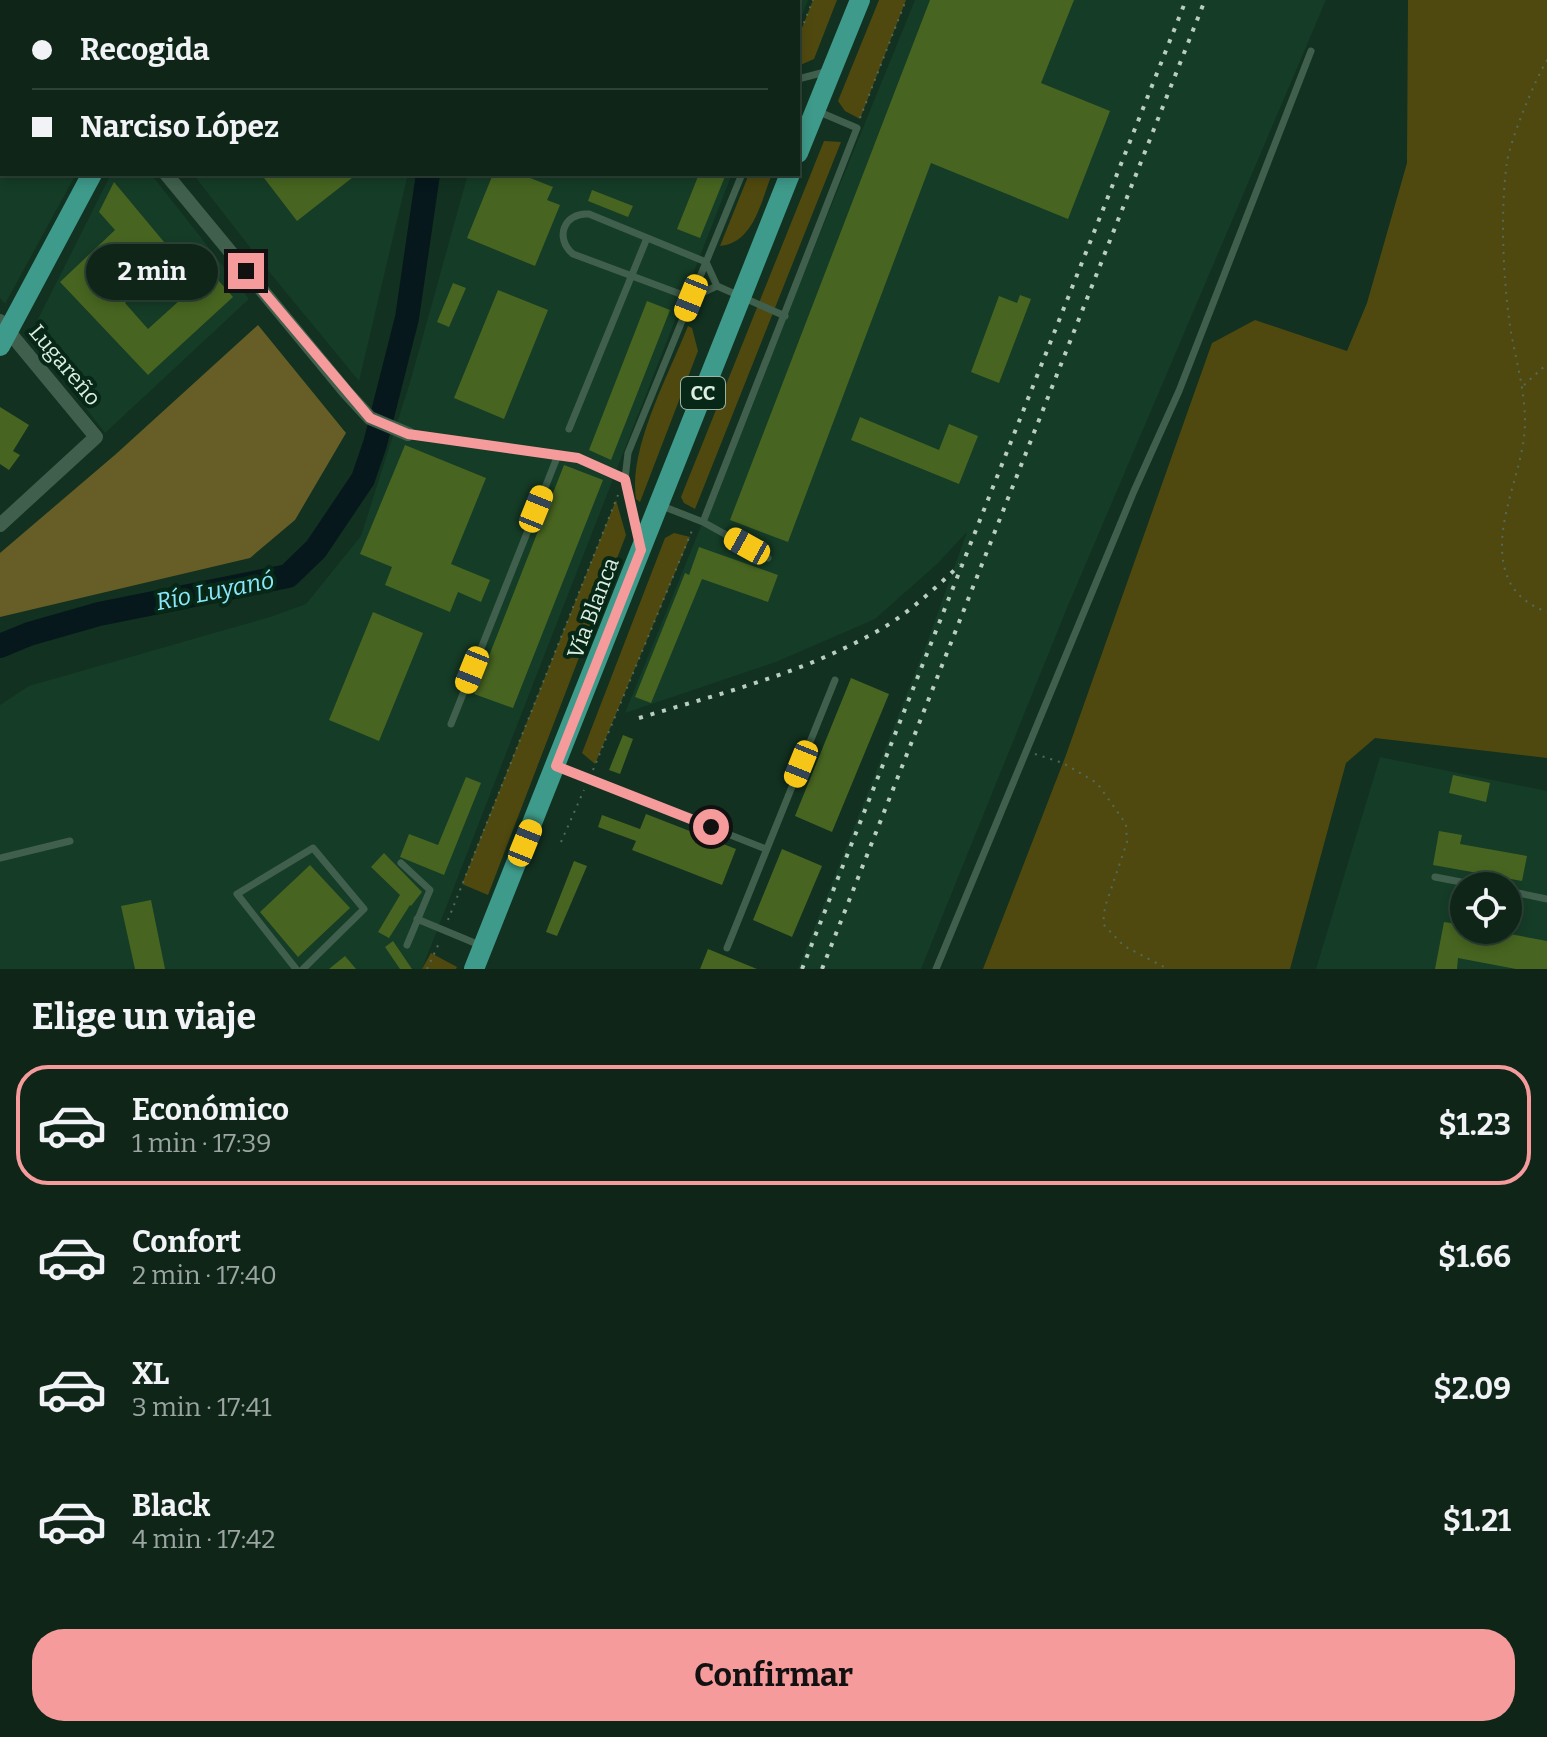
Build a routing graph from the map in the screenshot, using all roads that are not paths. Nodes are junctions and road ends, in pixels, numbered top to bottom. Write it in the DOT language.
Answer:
graph roads {
  1 [pos="860,0"];
  2 [pos="1311,51"];
  3 [pos="831,71"];
  4 [pos="800,79"];
  5 [pos="815,110"];
  6 [pos="800,148"];
  7 [pos="91,176"];
  8 [pos="168,176"];
  9 [pos="741,176"];
  10 [pos="789,176"];
  11 [pos="647,238"];
  12 [pos="706,262"];
  13 [pos="632,276"];
  14 [pos="717,286"];
  15 [pos="741,297"];
  16 [pos="691,298"];
  17 [pos="785,316"];
  18 [pos="3,332"];
  19 [pos="569,429"];
  20 [pos="408,434"];
  21 [pos="558,455"];
  22 [pos="625,479"];
  23 [pos="660,505"];
  24 [pos="700,521"];
  25 [pos="0,525"];
  26 [pos="641,550"];
  27 [pos="768,558"];
  28 [pos="835,680"];
  29 [pos="451,724"];
  30 [pos="556,766"];
  31 [pos="70,841"];
  32 [pos="766,849"];
  33 [pos="0,858"];
  34 [pos="401,863"];
  35 [pos="1435,877"];
  36 [pos="1450,880"];
  37 [pos="1522,894"];
  38 [pos="1547,899"];
  39 [pos="417,919"];
  40 [pos="407,945"];
  41 [pos="483,946"];
  42 [pos="727,948"];
  43 [pos="296,969"];
  44 [pos="303,969"];
  45 [pos="474,969"];
  46 [pos="936,969"];
  1 -- 3 [label="main road"];
  2 -- 46 [label="lane"];
  3 -- 4 [label="lane"];
  3 -- 5 [label="main road"];
  5 -- 6 [label="main road"];
  5 -- 17 [label="lane"];
  7 -- 18 [label="main road"];
  8 -- 20 [label="street"];
  9 -- 12 [label="lane"];
  10 -- 15 [label="main road, Vía Blanca / CC"];
  11 -- 12 [label="lane"];
  11 -- 13 [label="lane"];
  11 -- 13 [label="lane"];
  12 -- 14 [label="lane"];
  12 -- 16 [label="lane"];
  13 -- 16 [label="lane"];
  13 -- 19 [label="lane"];
  14 -- 15 [label="lane"];
  14 -- 16 [label="lane"];
  15 -- 17 [label="lane"];
  15 -- 23 [label="main road, Vía Blanca / CC"];
  16 -- 22 [label="lane"];
  17 -- 24 [label="lane"];
  18 -- 25 [label="street, Lugareño"];
  20 -- 21 [label="lane"];
  21 -- 22 [label="lane"];
  21 -- 29 [label="lane"];
  22 -- 26 [label="lane"];
  23 -- 24 [label="lane"];
  23 -- 26 [label="main road, Vía Blanca / CC"];
  24 -- 27 [label="lane"];
  26 -- 30 [label="main road, Vía Blanca / CC"];
  28 -- 32 [label="lane"];
  30 -- 32 [label="lane"];
  30 -- 41 [label="main road, Vía Blanca / CC"];
  31 -- 33 [label="lane"];
  32 -- 42 [label="lane"];
  34 -- 39 [label="lane"];
  35 -- 36 [label="lane"];
  37 -- 38 [label="lane"];
  39 -- 40 [label="lane"];
  39 -- 41 [label="lane"];
  41 -- 45 [label="main road, Vía Blanca / CC"];
  43 -- 44 [label="lane"];
}
